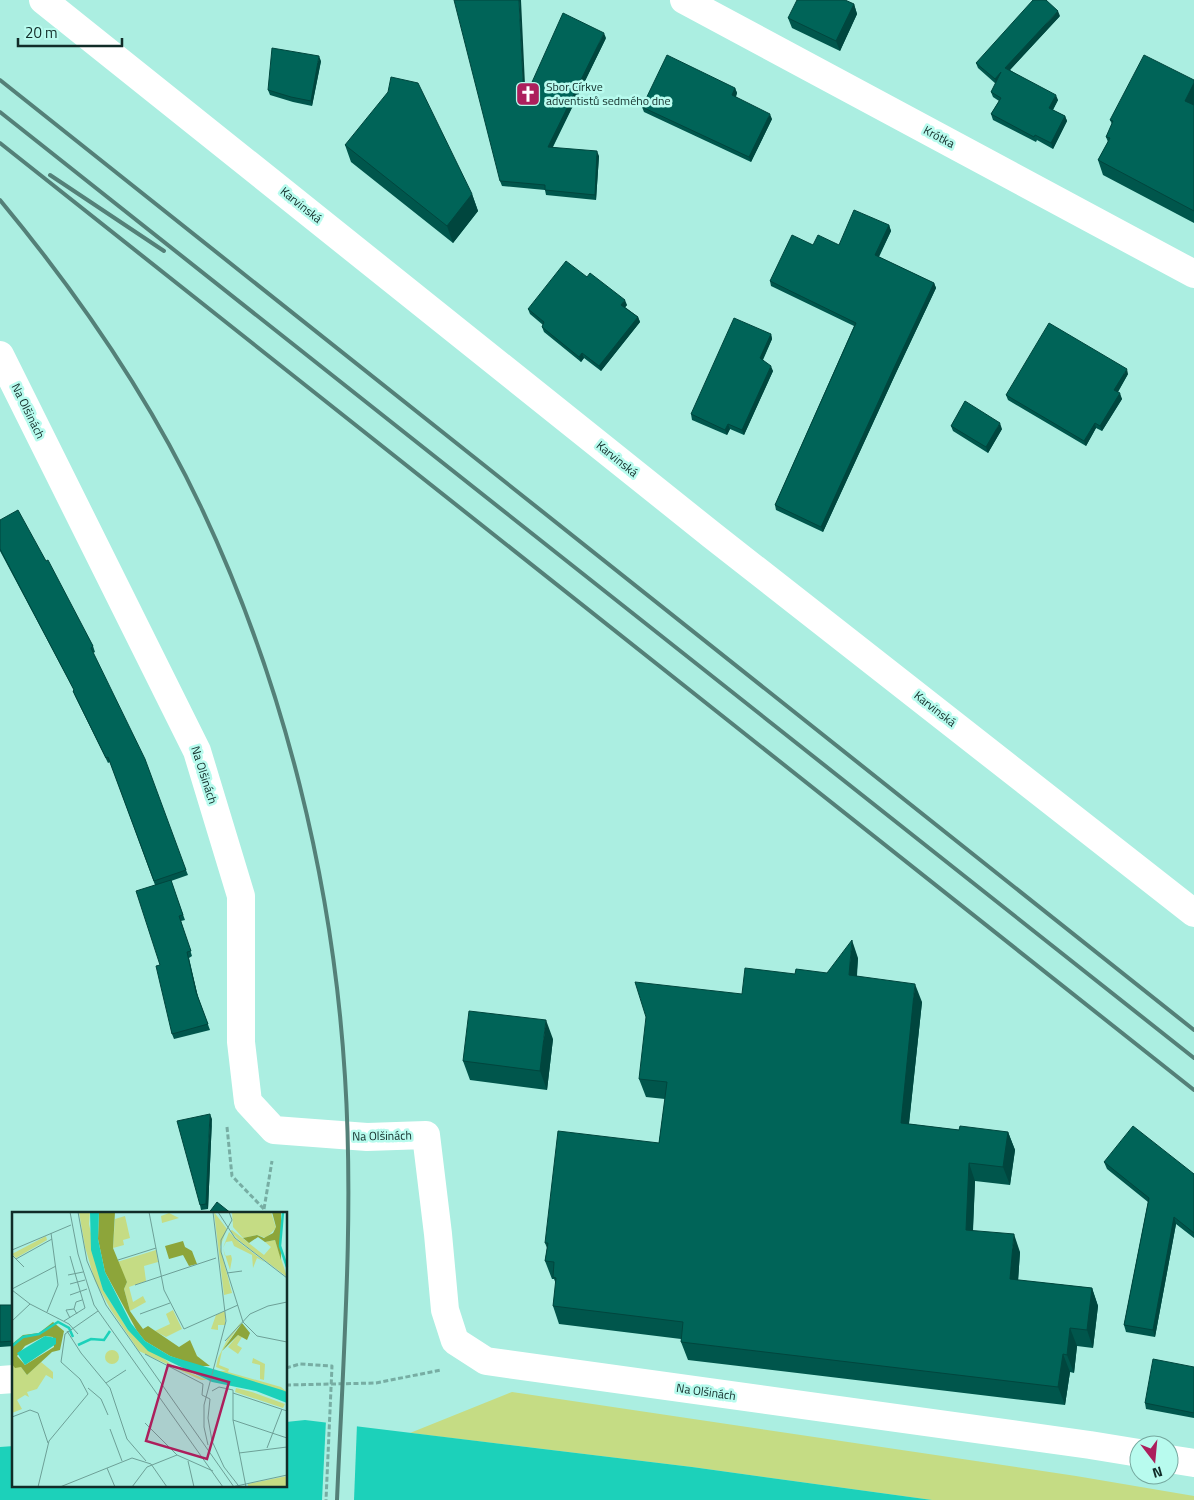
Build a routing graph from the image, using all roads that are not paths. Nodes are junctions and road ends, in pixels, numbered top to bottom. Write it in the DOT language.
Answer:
graph roads {
  1 [pos="43,0"];
  2 [pos="684,0"];
  3 [pos="1194,274"];
  4 [pos="0,354"];
  5 [pos="1194,914"];
  6 [pos="1129,1451"];
  7 [pos="1179,1460"];
  8 [pos="1194,1463"];
  1 -- 5 [label="street, Karvinská"];
  2 -- 3 [label="street, Krótka"];
  4 -- 6 [label="street, Na Olšinách"];
  7 -- 8 [label="street"];
}
